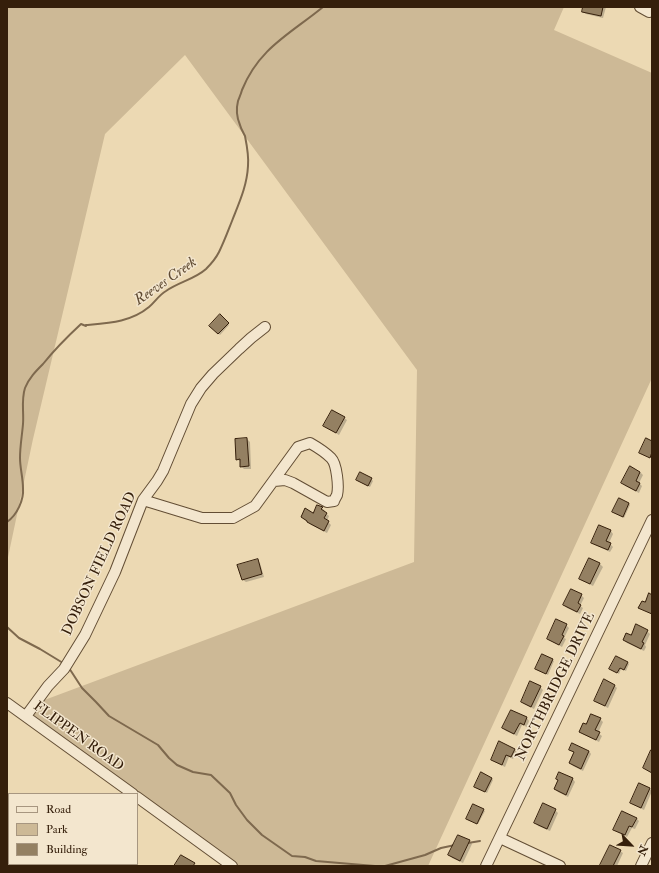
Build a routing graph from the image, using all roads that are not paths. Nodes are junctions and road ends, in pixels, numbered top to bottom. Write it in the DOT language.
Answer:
graph roads {
  1 [pos="640,7"];
  2 [pos="652,11"];
  3 [pos="265,327"];
  4 [pos="274,480"];
  5 [pos="143,500"];
  6 [pos="652,520"];
  7 [pos="7,703"];
  8 [pos="26,716"];
  9 [pos="132,793"];
  10 [pos="138,798"];
  11 [pos="500,838"];
  12 [pos="652,843"];
  13 [pos="230,866"];
  14 [pos="486,866"];
  15 [pos="560,866"];
  16 [pos="641,866"];
  1 -- 2 [label="street"];
  3 -- 5 [label="street, DOBSON FIELD ROAD"];
  4 -- 4 [label="street"];
  4 -- 5 [label="street"];
  5 -- 8 [label="street, DOBSON FIELD ROAD"];
  6 -- 11 [label="street, NORTHBRIDGE DRIVE"];
  7 -- 8 [label="street, FLIPPEN ROAD"];
  8 -- 9 [label="street, FLIPPEN ROAD"];
  10 -- 13 [label="street"];
  11 -- 14 [label="street, NORTHBRIDGE DRIVE"];
  11 -- 15 [label="street"];
  12 -- 16 [label="street"];
}
